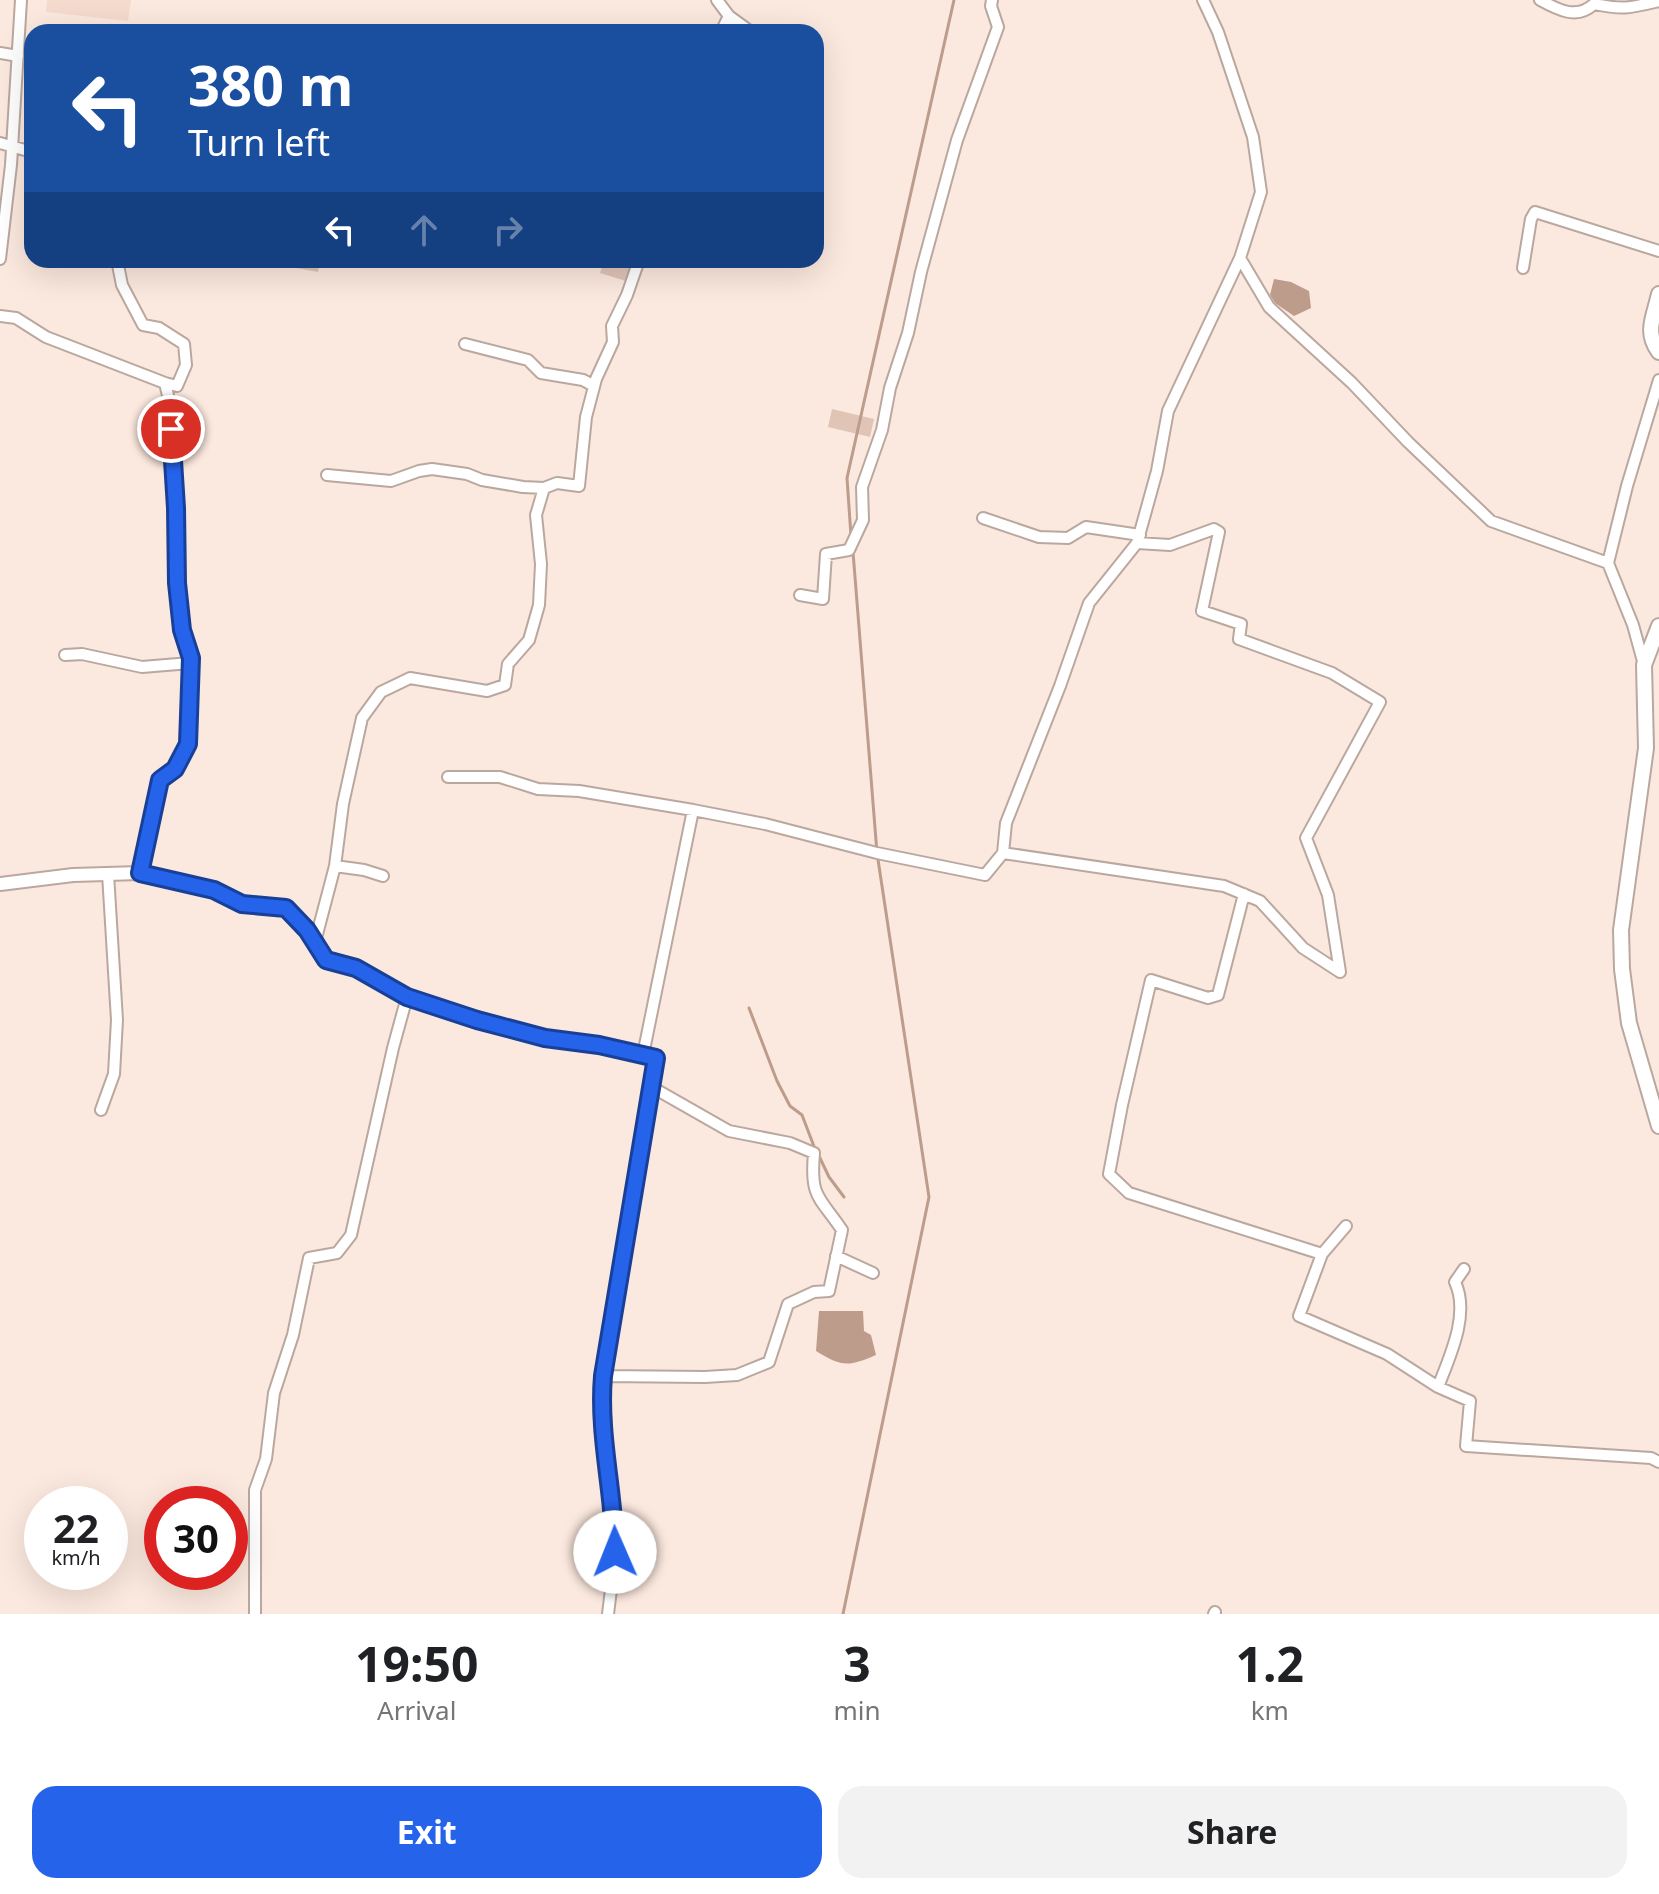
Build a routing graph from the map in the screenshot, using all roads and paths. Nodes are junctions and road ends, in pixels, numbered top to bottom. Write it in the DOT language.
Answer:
graph roads {
  1 [pos="21,0"];
  2 [pos="717,0"];
  3 [pos="992,0"];
  4 [pos="1203,0"];
  5 [pos="1540,0"];
  6 [pos="1659,1"];
  7 [pos="729,16"];
  8 [pos="725,24"];
  9 [pos="740,24"];
  10 [pos="0,53"];
  11 [pos="18,56"];
  12 [pos="0,143"];
  13 [pos="12,147"];
  14 [pos="24,150"];
  15 [pos="1659,251"];
  16 [pos="1240,258"];
  17 [pos="0,259"];
  18 [pos="119,268"];
  19 [pos="636,268"];
  20 [pos="1523,268"];
  21 [pos="1659,294"];
  22 [pos="0,316"];
  23 [pos="465,344"];
  24 [pos="1659,352"];
  25 [pos="1659,380"];
  26 [pos="165,383"];
  27 [pos="594,386"];
  28 [pos="327,475"];
  29 [pos="544,488"];
  30 [pos="983,518"];
  31 [pos="1138,539"];
  32 [pos="1608,563"];
  33 [pos="800,595"];
  34 [pos="1659,626"];
  35 [pos="65,655"];
  36 [pos="190,663"];
  37 [pos="1644,665"];
  38 [pos="448,777"];
  39 [pos="693,810"];
  40 [pos="1003,853"];
  41 [pos="335,866"];
  42 [pos="140,873"];
  43 [pos="108,874"];
  44 [pos="383,876"];
  45 [pos="184,882"];
  46 [pos="0,884"];
  47 [pos="1244,894"];
  48 [pos="315,942"];
  49 [pos="407,997"];
  50 [pos="643,1055"];
  51 [pos="650,1086"];
  52 [pos="101,1110"];
  53 [pos="1659,1126"];
  54 [pos="1346,1226"];
  55 [pos="1322,1254"];
  56 [pos="836,1256"];
  57 [pos="1464,1269"];
  58 [pos="873,1273"];
  59 [pos="603,1376"];
  60 [pos="1438,1387"];
  61 [pos="1659,1462"];
  62 [pos="255,1614"];
  63 [pos="608,1614"];
  1 -- 11 [label="street"];
  2 -- 7 [label="street"];
  3 -- 33 [label="street"];
  4 -- 16 [label="street"];
  5 -- 6 [label="street"];
  7 -- 8 [label="street"];
  7 -- 9 [label="street"];
  10 -- 11 [label="street"];
  11 -- 13 [label="street"];
  12 -- 13 [label="street"];
  13 -- 14 [label="street"];
  13 -- 17 [label="street"];
  15 -- 20 [label="street"];
  16 -- 31 [label="street"];
  16 -- 32 [label="street"];
  18 -- 26 [label="street"];
  19 -- 27 [label="street"];
  21 -- 24 [label="main road"];
  22 -- 26 [label="street"];
  23 -- 27 [label="street"];
  25 -- 32 [label="street"];
  26 -- 36 [label="street"];
  27 -- 29 [label="street"];
  28 -- 29 [label="street"];
  29 -- 41 [label="street"];
  30 -- 31 [label="street"];
  31 -- 40 [label="street"];
  31 -- 47 [label="street"];
  32 -- 37 [label="street"];
  34 -- 37 [label="main road"];
  35 -- 36 [label="street"];
  36 -- 42 [label="street"];
  37 -- 53 [label="main road"];
  38 -- 39 [label="street"];
  39 -- 40 [label="street"];
  39 -- 50 [label="street"];
  40 -- 47 [label="street"];
  41 -- 44 [label="street"];
  41 -- 48 [label="street"];
  42 -- 43 [label="street"];
  42 -- 45 [label="street"];
  43 -- 46 [label="street"];
  43 -- 52 [label="street"];
  45 -- 48 [label="street"];
  47 -- 55 [label="street"];
  48 -- 49 [label="street"];
  49 -- 50 [label="street"];
  49 -- 62 [label="street"];
  50 -- 51 [label="street"];
  51 -- 56 [label="street"];
  51 -- 59 [label="street"];
  54 -- 55 [label="street"];
  55 -- 60 [label="street"];
  56 -- 58 [label="street"];
  56 -- 59 [label="street"];
  57 -- 60 [label="street"];
  59 -- 63 [label="street"];
  60 -- 61 [label="street"];
}
